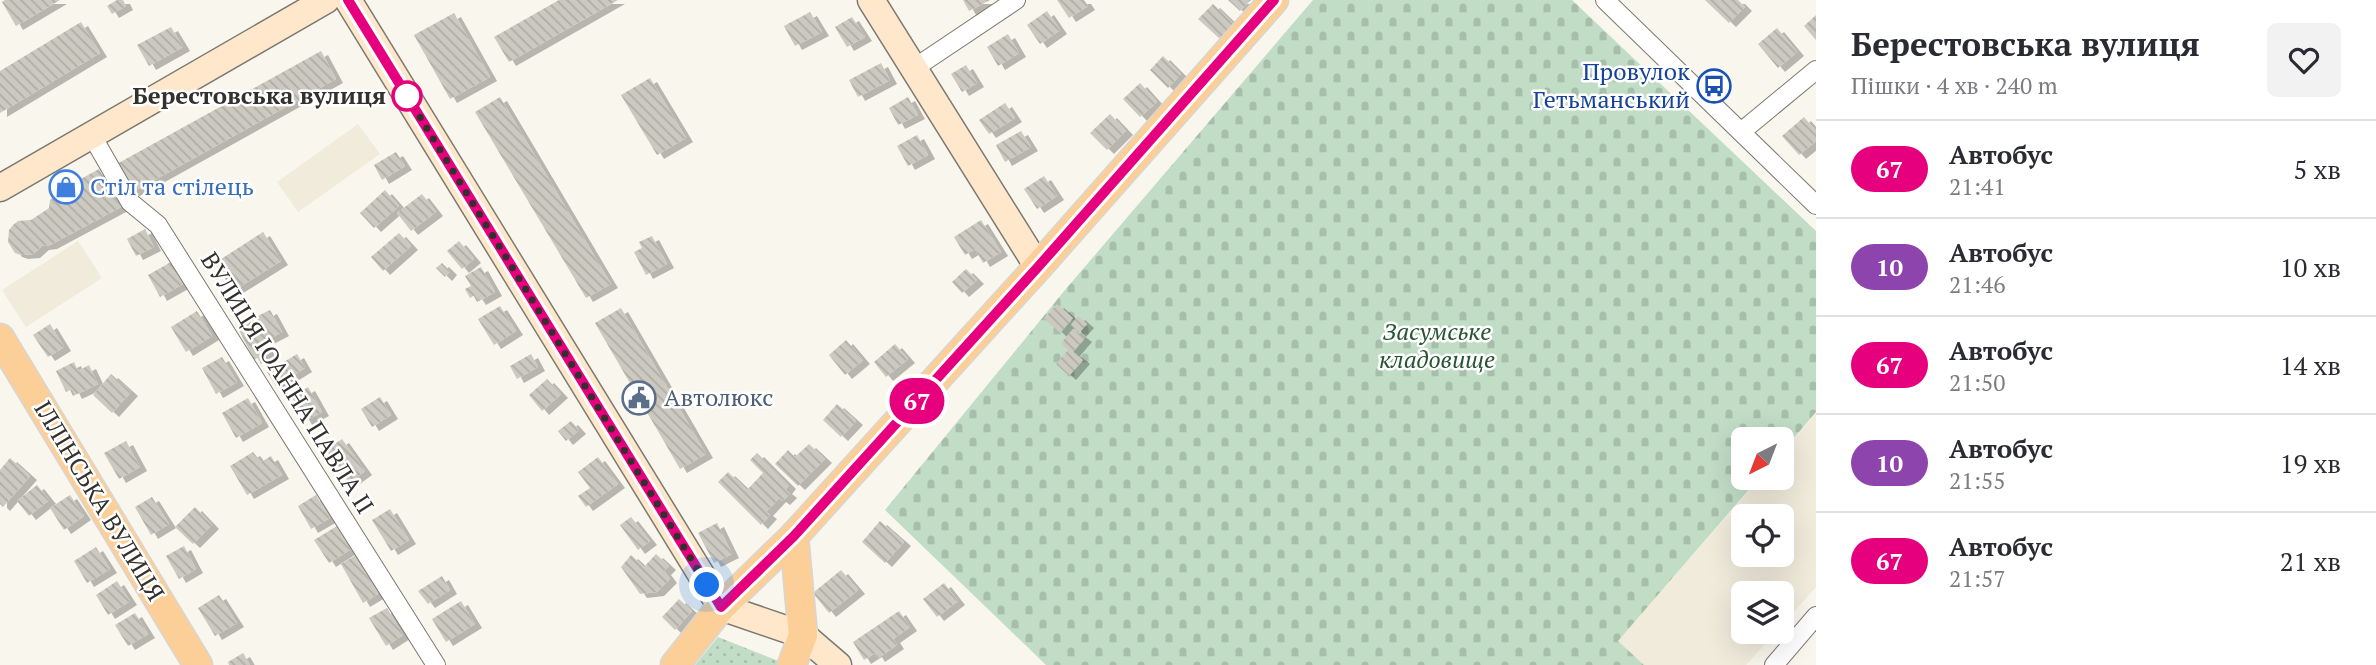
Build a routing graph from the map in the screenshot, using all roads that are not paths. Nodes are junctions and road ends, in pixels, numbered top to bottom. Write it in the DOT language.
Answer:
graph roads {
  1 [pos="326,0"];
  2 [pos="348,0"];
  3 [pos="871,0"];
  4 [pos="1016,0"];
  5 [pos="1274,0"];
  6 [pos="1605,0"];
  7 [pos="914,69"];
  8 [pos="1816,70"];
  9 [pos="1741,132"];
  10 [pos="91,134"];
  11 [pos="0,188"];
  12 [pos="1816,205"];
  13 [pos="1038,267"];
  14 [pos="0,338"];
  15 [pos="794,536"];
  16 [pos="721,607"];
  17 [pos="1816,617"];
  18 [pos="803,635"];
  19 [pos="198,665"];
  20 [pos="436,665"];
  21 [pos="675,665"];
  22 [pos="792,665"];
  23 [pos="838,665"];
  24 [pos="1774,665"];
  1 -- 10 [label="street"];
  2 -- 16 [label="street"];
  3 -- 7 [label="street"];
  4 -- 7 [label="street"];
  5 -- 13 [label="main road"];
  6 -- 9 [label="street"];
  7 -- 13 [label="street"];
  8 -- 9 [label="street"];
  9 -- 12 [label="street"];
  10 -- 11 [label="street"];
  10 -- 20 [label="street, ВУЛИЦЯ ІОАННА ПАВЛА II"];
  13 -- 15 [label="main road"];
  14 -- 19 [label="main road, ІЛЛІНСЬКА ВУЛИЦЯ"];
  15 -- 16 [label="main road"];
  15 -- 18 [label="main road"];
  16 -- 18 [label="street"];
  16 -- 21 [label="main road"];
  17 -- 24 [label="street"];
  18 -- 22 [label="main road"];
  18 -- 23 [label="street"];
}
